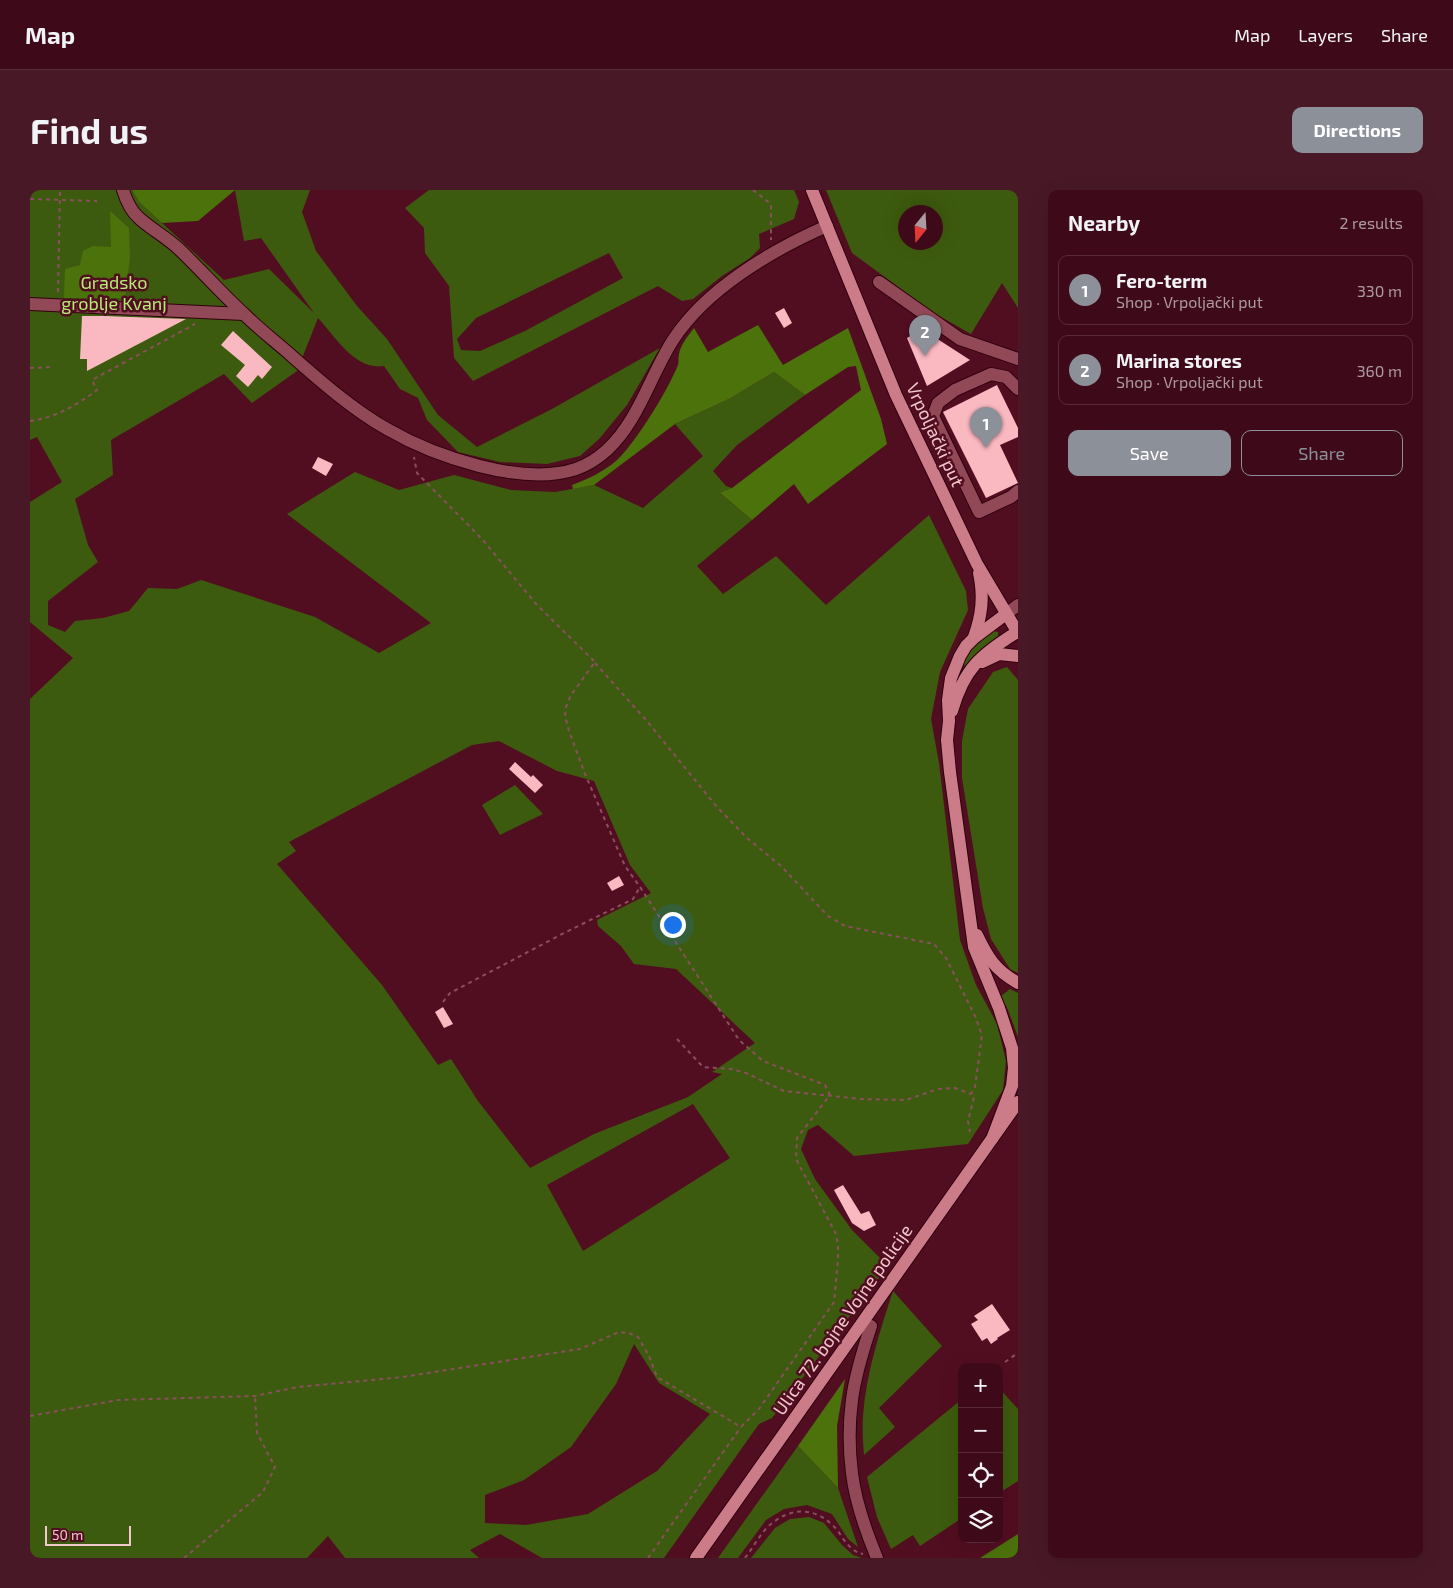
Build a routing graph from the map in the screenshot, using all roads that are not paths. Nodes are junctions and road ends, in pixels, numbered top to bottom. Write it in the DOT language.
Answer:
graph roads {
  1 [pos="123,190"];
  2 [pos="812,190"];
  3 [pos="827,226"];
  4 [pos="879,282"];
  5 [pos="30,304"];
  6 [pos="244,314"];
  7 [pos="1018,359"];
  8 [pos="1018,388"];
  9 [pos="1018,492"];
  10 [pos="977,564"];
  11 [pos="1018,605"];
  12 [pos="1006,614"];
  13 [pos="1018,632"];
  14 [pos="974,638"];
  15 [pos="1018,656"];
  16 [pos="973,666"];
  17 [pos="949,721"];
  18 [pos="971,924"];
  19 [pos="1018,983"];
  20 [pos="1018,1102"];
  21 [pos="992,1139"];
  22 [pos="871,1326"];
  23 [pos="876,1556"];
  24 [pos="696,1558"];
  1 -- 6 [label="street"];
  2 -- 3 [label="main road, Vrpoljački put"];
  3 -- 6 [label="street"];
  3 -- 10 [label="main road, Vrpoljački put"];
  4 -- 7 [label="street"];
  5 -- 6 [label="street"];
  8 -- 9 [label="street"];
  10 -- 12 [label="main road, Vrpoljački put"];
  10 -- 14 [label="main road"];
  11 -- 12 [label="street"];
  12 -- 13 [label="main road, Vrpoljački put"];
  12 -- 14 [label="main road"];
  13 -- 16 [label="main road"];
  14 -- 17 [label="main road"];
  15 -- 16 [label="main road"];
  16 -- 17 [label="main road"];
  17 -- 18 [label="main road"];
  18 -- 19 [label="main road"];
  18 -- 21 [label="main road"];
  20 -- 21 [label="main road, Ulica 72. bojne Vojne policije"];
  21 -- 24 [label="main road, Ulica 72. bojne Vojne policije"];
  22 -- 23 [label="street"];
}
